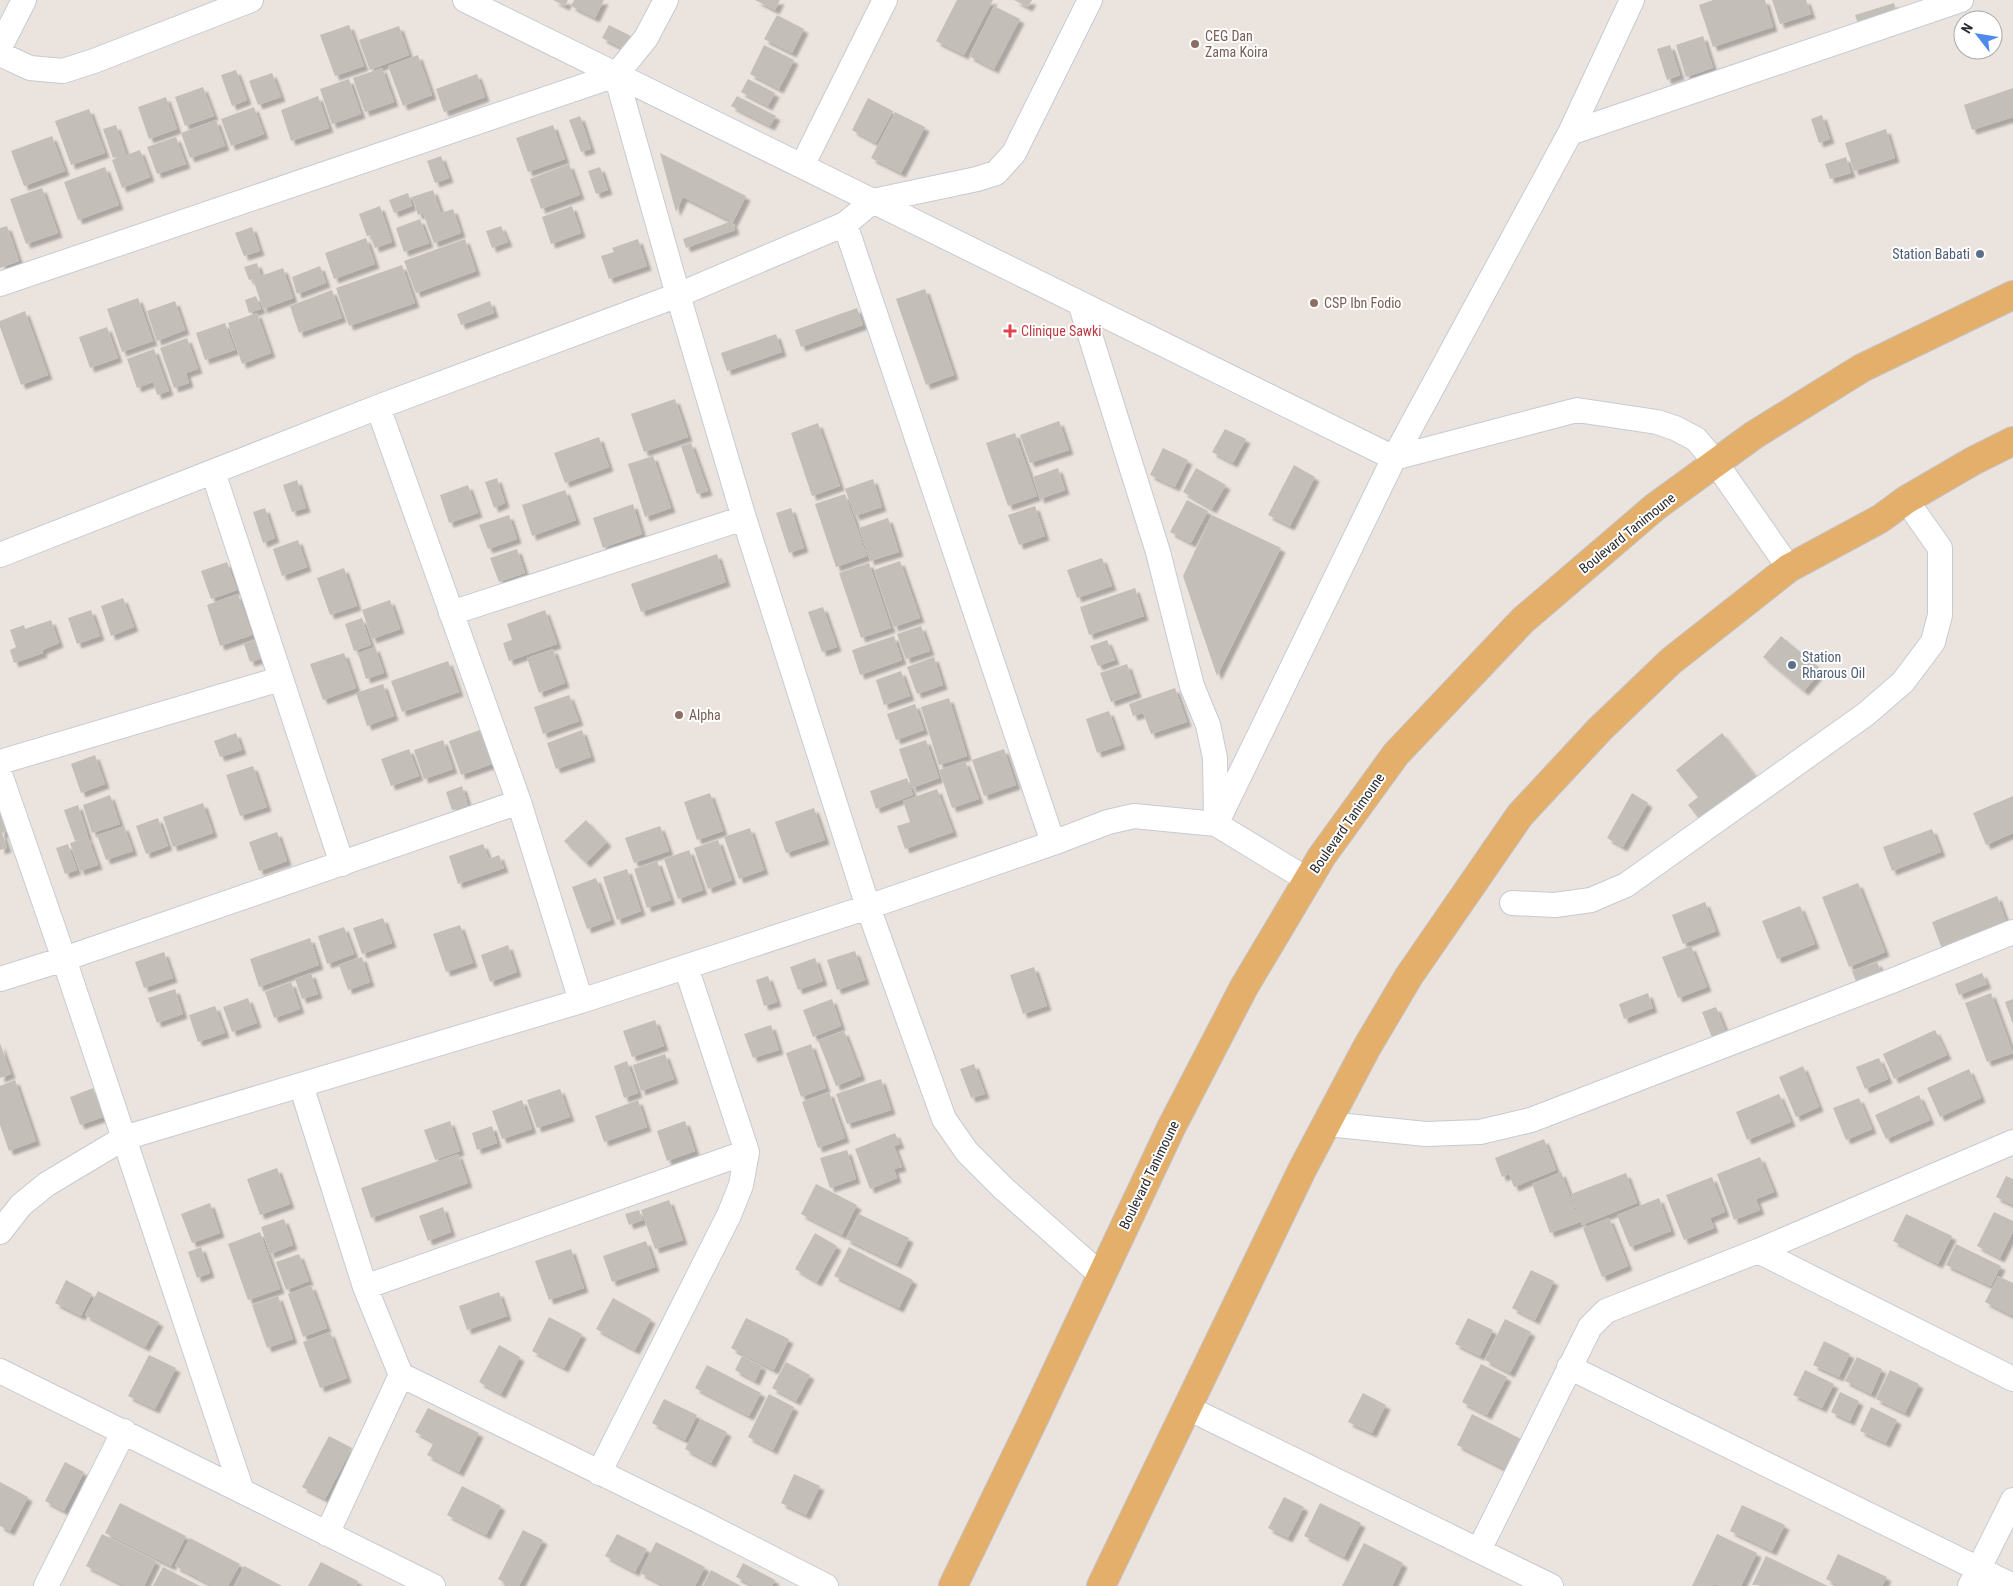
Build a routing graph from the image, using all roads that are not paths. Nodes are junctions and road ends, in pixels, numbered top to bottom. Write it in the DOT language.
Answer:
graph roads {
  1 [pos="24,0"];
  2 [pos="251,0"];
  3 [pos="465,0"];
  4 [pos="666,0"];
  5 [pos="885,0"];
  6 [pos="1090,0"];
  7 [pos="1632,0"];
  8 [pos="1961,0"];
  9 [pos="0,47"];
  10 [pos="0,54"];
  11 [pos="616,74"];
  12 [pos="1570,133"];
  13 [pos="802,166"];
  14 [pos="873,201"];
  15 [pos="845,224"];
  16 [pos="0,284"];
  17 [pos="678,295"];
  18 [pos="2013,296"];
  19 [pos="1080,303"];
  20 [pos="378,407"];
  21 [pos="2013,442"];
  22 [pos="1394,458"];
  23 [pos="1716,464"];
  24 [pos="213,472"];
  25 [pos="1906,500"];
  26 [pos="744,518"];
  27 [pos="0,555"];
  28 [pos="1788,568"];
  29 [pos="451,613"];
  30 [pos="280,679"];
  31 [pos="0,762"];
  32 [pos="0,774"];
  33 [pos="519,802"];
  34 [pos="1216,824"];
  35 [pos="1053,843"];
  36 [pos="342,864"];
  37 [pos="1308,880"];
  38 [pos="1512,902"];
  39 [pos="868,907"];
  40 [pos="2013,932"];
  41 [pos="64,959"];
  42 [pos="686,967"];
  43 [pos="0,979"];
  44 [pos="581,1001"];
  45 [pos="301,1085"];
  46 [pos="1327,1124"];
  47 [pos="124,1138"];
  48 [pos="2013,1142"];
  49 [pos="747,1152"];
  50 [pos="0,1232"];
  51 [pos="1758,1251"];
  52 [pos="1101,1275"];
  53 [pos="365,1287"];
  54 [pos="1569,1367"];
  55 [pos="0,1371"];
  56 [pos="401,1375"];
  57 [pos="2013,1379"];
  58 [pos="1188,1408"];
  59 [pos="124,1432"];
  60 [pos="599,1473"];
  61 [pos="242,1491"];
  62 [pos="2013,1500"];
  63 [pos="326,1534"];
  64 [pos="1479,1550"];
  65 [pos="1974,1578"];
  66 [pos="408,1580"];
  67 [pos="46,1586"];
  68 [pos="433,1586"];
  69 [pos="826,1586"];
  70 [pos="953,1586"];
  71 [pos="1101,1586"];
  72 [pos="1551,1586"];
  73 [pos="2013,1586"];
  1 -- 9 [label="street"];
  2 -- 10 [label="street"];
  3 -- 11 [label="street"];
  4 -- 11 [label="street"];
  5 -- 13 [label="street"];
  6 -- 14 [label="street"];
  7 -- 12 [label="street"];
  8 -- 12 [label="street"];
  11 -- 13 [label="street"];
  11 -- 16 [label="street"];
  11 -- 17 [label="street"];
  12 -- 22 [label="street"];
  13 -- 14 [label="street"];
  14 -- 15 [label="street"];
  14 -- 19 [label="street"];
  15 -- 17 [label="street"];
  15 -- 35 [label="street"];
  17 -- 20 [label="street"];
  17 -- 26 [label="street"];
  18 -- 23 [label="main road, Boulevard Tanimoune"];
  19 -- 22 [label="street"];
  19 -- 34 [label="street"];
  20 -- 24 [label="street"];
  20 -- 29 [label="street"];
  21 -- 25 [label="main road"];
  22 -- 23 [label="street"];
  22 -- 34 [label="street"];
  23 -- 28 [label="street"];
  23 -- 37 [label="main road, Boulevard Tanimoune"];
  24 -- 27 [label="street"];
  24 -- 30 [label="street"];
  25 -- 28 [label="main road"];
  25 -- 38 [label="street"];
  26 -- 29 [label="street"];
  26 -- 39 [label="street"];
  28 -- 46 [label="main road"];
  29 -- 33 [label="street"];
  30 -- 31 [label="street"];
  30 -- 36 [label="street"];
  32 -- 41 [label="street"];
  33 -- 36 [label="street"];
  33 -- 44 [label="street"];
  34 -- 35 [label="street"];
  34 -- 37 [label="street"];
  35 -- 39 [label="street"];
  36 -- 41 [label="street"];
  37 -- 52 [label="main road, Boulevard Tanimoune"];
  39 -- 42 [label="street"];
  39 -- 52 [label="street"];
  40 -- 46 [label="street"];
  41 -- 43 [label="street"];
  41 -- 47 [label="street"];
  42 -- 44 [label="street"];
  42 -- 49 [label="street"];
  44 -- 45 [label="street"];
  45 -- 47 [label="street"];
  45 -- 53 [label="street"];
  46 -- 58 [label="main road"];
  47 -- 50 [label="street"];
  47 -- 61 [label="street"];
  48 -- 51 [label="street"];
  49 -- 53 [label="street"];
  49 -- 60 [label="street"];
  51 -- 54 [label="street"];
  51 -- 57 [label="street"];
  52 -- 70 [label="main road, Boulevard Tanimoune"];
  53 -- 56 [label="street"];
  54 -- 64 [label="street"];
  54 -- 65 [label="street"];
  55 -- 59 [label="street"];
  56 -- 60 [label="street"];
  56 -- 63 [label="street"];
  58 -- 64 [label="street"];
  58 -- 71 [label="main road"];
  59 -- 61 [label="street"];
  59 -- 67 [label="street"];
  60 -- 69 [label="street"];
  61 -- 63 [label="street"];
  62 -- 65 [label="street"];
  63 -- 66 [label="street"];
  64 -- 72 [label="street"];
  65 -- 73 [label="street"];
  66 -- 68 [label="street"];
}
